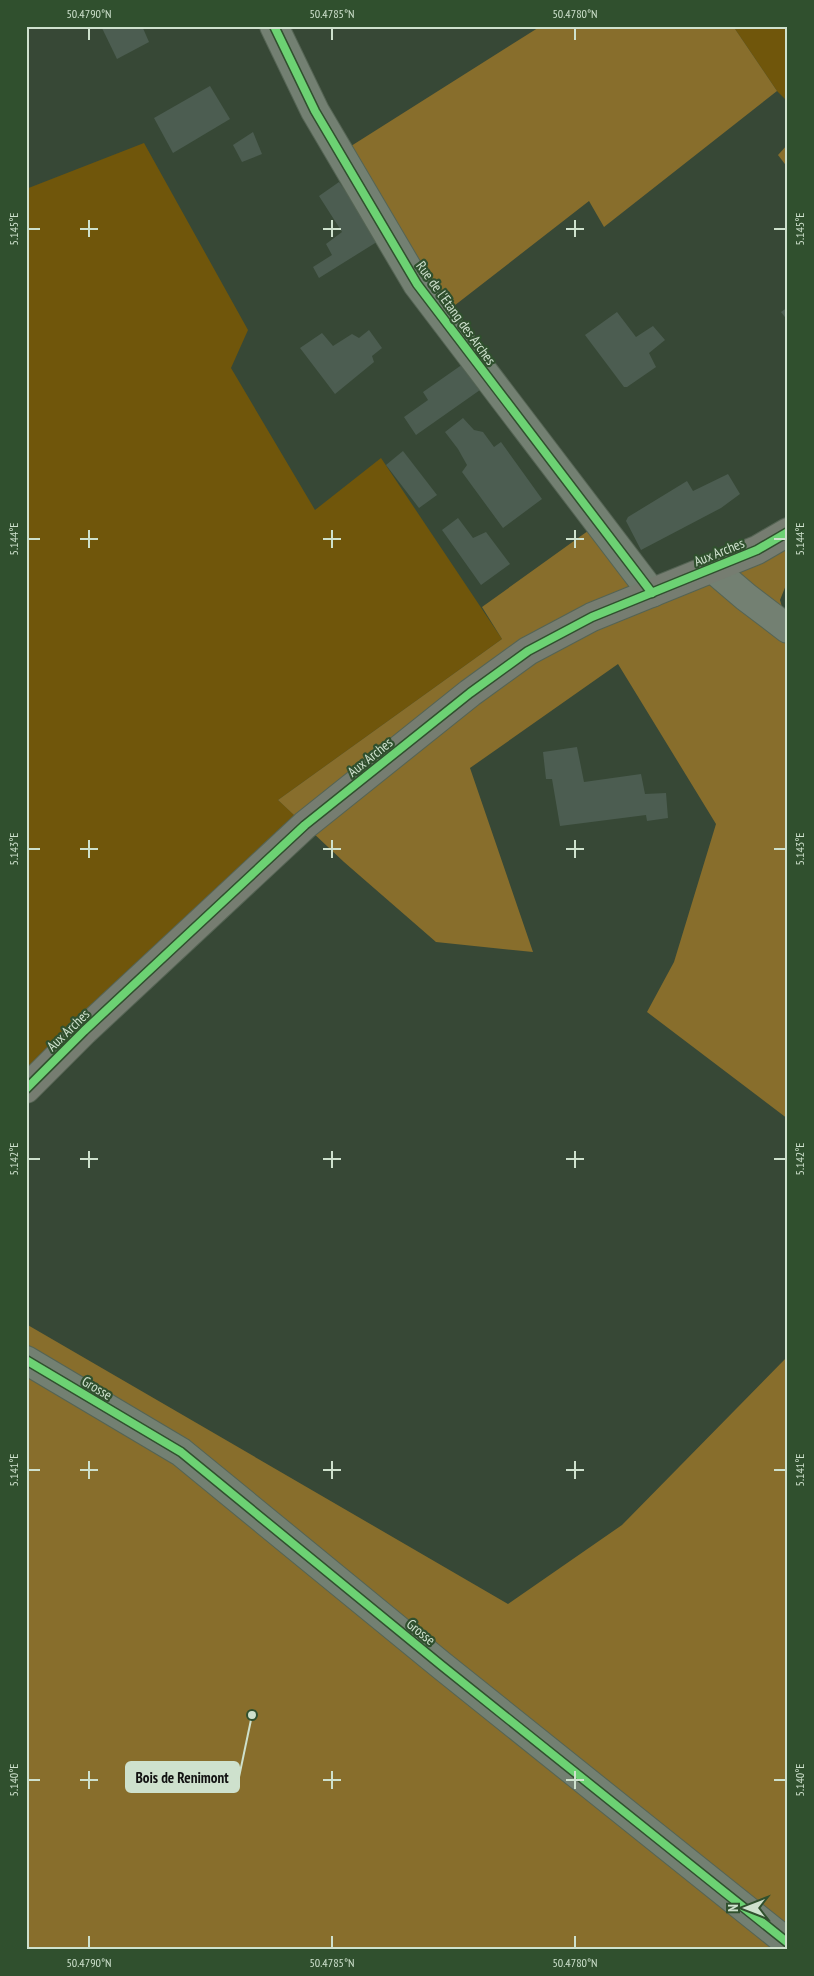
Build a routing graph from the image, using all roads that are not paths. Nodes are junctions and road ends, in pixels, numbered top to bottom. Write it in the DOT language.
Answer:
graph roads {
  1 [pos="274,26"];
  2 [pos="788,532"];
  3 [pos="712,568"];
  4 [pos="652,593"];
  5 [pos="788,629"];
  6 [pos="26,1089"];
  7 [pos="26,1360"];
  8 [pos="788,1943"];
  1 -- 4 [label="street, Rue de l'Etang des Arches"];
  2 -- 3 [label="street, Aux Arches"];
  3 -- 4 [label="street, Aux Arches"];
  3 -- 5 [label="street"];
  4 -- 6 [label="street, Aux Arches"];
  7 -- 8 [label="street, Grosse"];
}
